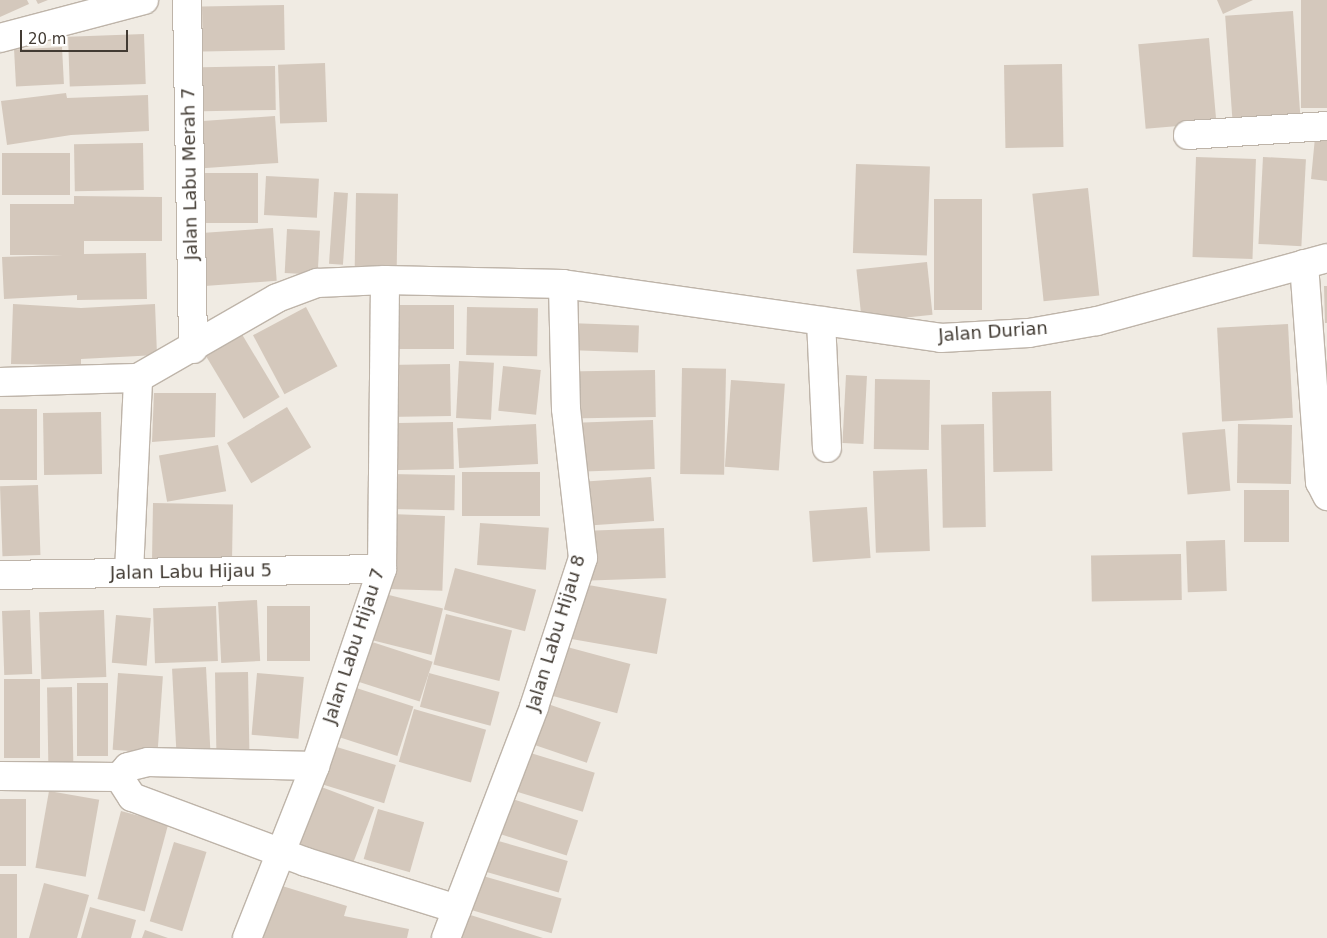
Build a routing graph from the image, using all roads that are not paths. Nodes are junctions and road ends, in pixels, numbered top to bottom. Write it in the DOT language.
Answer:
graph roads {
  1 [pos="144,0"];
  2 [pos="187,0"];
  3 [pos="0,38"];
  4 [pos="1327,126"];
  5 [pos="1188,135"];
  6 [pos="1315,261"];
  7 [pos="385,280"];
  8 [pos="563,284"];
  9 [pos="821,321"];
  10 [pos="193,349"];
  11 [pos="138,378"];
  12 [pos="0,382"];
  13 [pos="827,448"];
  14 [pos="1327,496"];
  15 [pos="382,569"];
  16 [pos="129,572"];
  17 [pos="0,576"];
  18 [pos="315,766"];
  19 [pos="0,776"];
  20 [pos="119,777"];
  21 [pos="281,851"];
  22 [pos="457,909"];
  23 [pos="247,938"];
  24 [pos="446,938"];
  1 -- 3 [label="street"];
  2 -- 10 [label="street, Jalan Labu Merah 7"];
  4 -- 5 [label="street"];
  6 -- 9 [label="street, Jalan Durian"];
  6 -- 14 [label="street"];
  7 -- 8 [label="street, Jalan Durian"];
  7 -- 10 [label="street, Jalan Durian"];
  7 -- 15 [label="street, Jalan Labu Hijau 7"];
  8 -- 9 [label="street, Jalan Durian"];
  8 -- 22 [label="street, Jalan Labu Hijau 8"];
  9 -- 13 [label="street"];
  10 -- 11 [label="street, Jalan Durian"];
  11 -- 12 [label="street"];
  11 -- 16 [label="street"];
  15 -- 16 [label="street, Jalan Labu Hijau 5"];
  15 -- 18 [label="street, Jalan Labu Hijau 7"];
  16 -- 17 [label="street, Jalan Labu Hijau 5"];
  18 -- 20 [label="street"];
  18 -- 21 [label="street, Jalan Labu Hijau 7"];
  19 -- 20 [label="street"];
  20 -- 21 [label="street"];
  21 -- 22 [label="street"];
  21 -- 23 [label="street, Jalan Labu Hijau 7"];
  22 -- 24 [label="street, Jalan Labu Hijau 8"];
}
